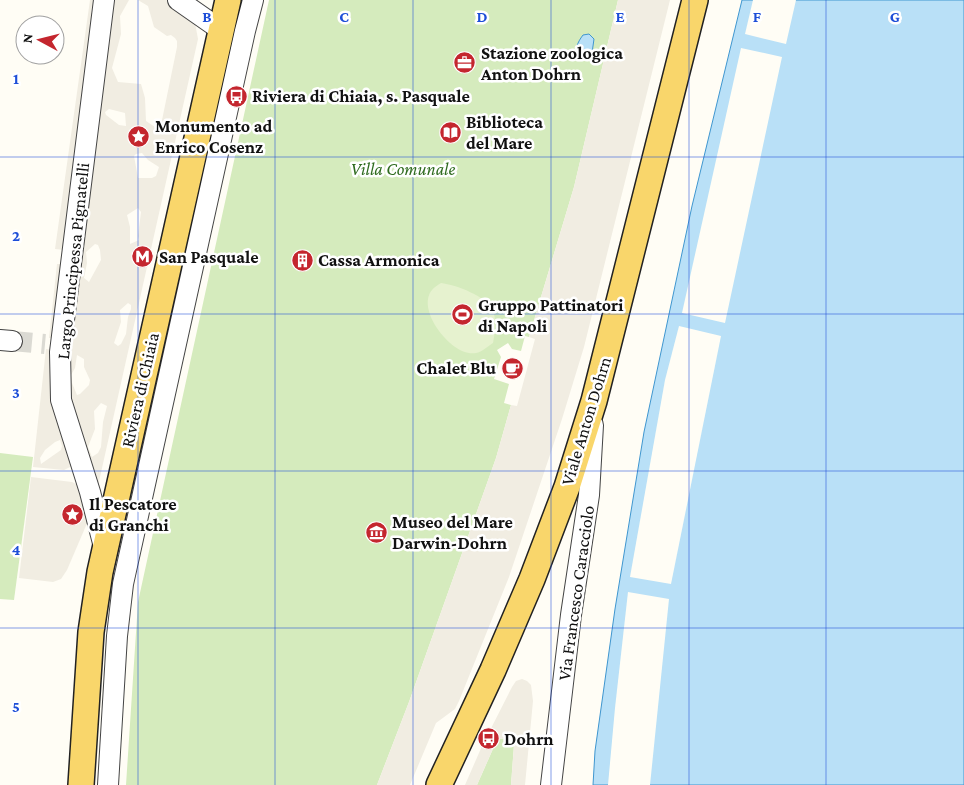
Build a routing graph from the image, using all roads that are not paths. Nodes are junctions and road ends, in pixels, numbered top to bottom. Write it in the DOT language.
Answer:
graph roads {
  1 [pos="104,0"];
  2 [pos="178,0"];
  3 [pos="228,0"];
  4 [pos="254,0"];
  5 [pos="695,0"];
  6 [pos="221,30"];
  7 [pos="594,401"];
  8 [pos="104,547"];
  9 [pos="80,785"];
  10 [pos="108,785"];
  11 [pos="439,785"];
  12 [pos="551,785"];
  1 -- 8 [label="street, Largo Principessa Pignatelli"];
  2 -- 6 [label="street"];
  3 -- 6 [label="main road, Riviera di Chiaia"];
  4 -- 10 [label="street"];
  5 -- 7 [label="main road, Viale Anton Dohrn"];
  6 -- 8 [label="main road, Riviera di Chiaia"];
  7 -- 11 [label="main road, Viale Anton Dohrn"];
  7 -- 12 [label="street, Via Francesco Caracciolo"];
  8 -- 9 [label="main road, Riviera di Chiaia"];
}
